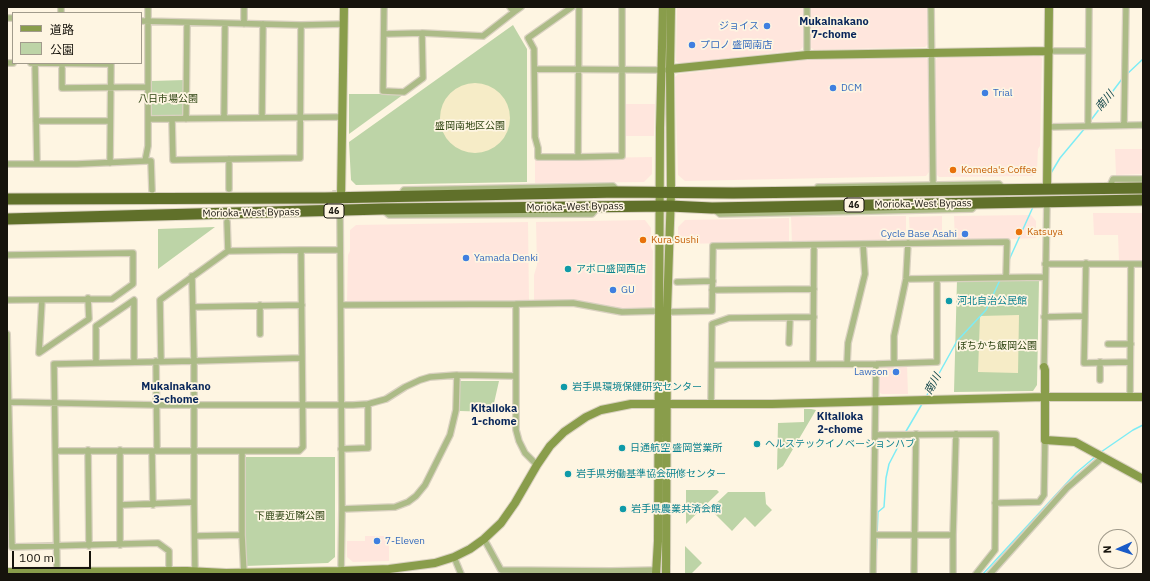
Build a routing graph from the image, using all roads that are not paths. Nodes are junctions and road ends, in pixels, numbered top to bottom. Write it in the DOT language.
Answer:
graph roads {
  1 [pos="148,7"];
  2 [pos="244,7"];
  3 [pos="344,7"];
  4 [pos="384,7"];
  5 [pos="521,7"];
  6 [pos="572,7"];
  7 [pos="579,7"];
  8 [pos="622,7"];
  9 [pos="663,7"];
  10 [pos="672,7"];
  11 [pos="807,7"];
  12 [pos="931,7"];
  13 [pos="1049,7"];
  14 [pos="1089,7"];
  15 [pos="1126,7"];
  16 [pos="512,10"];
  17 [pos="142,22"];
  18 [pos="148,22"];
  19 [pos="187,23"];
  20 [pos="225,24"];
  21 [pos="244,24"];
  22 [pos="263,24"];
  23 [pos="344,24"];
  24 [pos="301,25"];
  25 [pos="422,33"];
  26 [pos="384,34"];
  27 [pos="1049,51"];
  28 [pos="1088,51"];
  29 [pos="932,53"];
  30 [pos="807,55"];
  31 [pos="35,64"];
  32 [pos="62,64"];
  33 [pos="111,64"];
  34 [pos="534,69"];
  35 [pos="579,70"];
  36 [pos="622,70"];
  37 [pos="666,70"];
  38 [pos="111,87"];
  39 [pos="148,87"];
  40 [pos="224,117"];
  41 [pos="342,117"];
  42 [pos="186,118"];
  43 [pos="262,118"];
  44 [pos="300,118"];
  45 [pos="148,119"];
  46 [pos="172,119"];
  47 [pos="36,121"];
  48 [pos="110,121"];
  49 [pos="1124,125"];
  50 [pos="1143,125"];
  51 [pos="1088,126"];
  52 [pos="1047,127"];
  53 [pos="578,156"];
  54 [pos="229,159"];
  55 [pos="145,161"];
  56 [pos="110,163"];
  57 [pos="7,164"];
  58 [pos="37,164"];
  59 [pos="1143,179"];
  60 [pos="1047,183"];
  61 [pos="933,184"];
  62 [pos="1109,188"];
  63 [pos="1143,188"];
  64 [pos="152,190"];
  65 [pos="229,190"];
  66 [pos="1005,190"];
  67 [pos="665,193"];
  68 [pos="733,194"];
  69 [pos="341,197"];
  70 [pos="7,199"];
  71 [pos="1097,200"];
  72 [pos="1143,200"];
  73 [pos="1047,201"];
  74 [pos="1143,205"];
  75 [pos="665,206"];
  76 [pos="340,211"];
  77 [pos="7,219"];
  78 [pos="227,222"];
  79 [pos="908,243"];
  80 [pos="864,244"];
  81 [pos="814,245"];
  82 [pos="301,250"];
  83 [pos="340,250"];
  84 [pos="228,251"];
  85 [pos="7,255"];
  86 [pos="1045,264"];
  87 [pos="1086,264"];
  88 [pos="1131,264"];
  89 [pos="1143,264"];
  90 [pos="192,276"];
  91 [pos="1045,276"];
  92 [pos="1006,277"];
  93 [pos="906,279"];
  94 [pos="937,279"];
  95 [pos="712,281"];
  96 [pos="677,282"];
  97 [pos="814,289"];
  98 [pos="712,290"];
  99 [pos="88,298"];
  100 [pos="7,300"];
  101 [pos="42,300"];
  102 [pos="516,304"];
  103 [pos="260,305"];
  104 [pos="302,305"];
  105 [pos="340,305"];
  106 [pos="193,307"];
  107 [pos="664,312"];
  108 [pos="1085,316"];
  109 [pos="814,317"];
  110 [pos="1044,317"];
  111 [pos="790,318"];
  112 [pos="7,334"];
  113 [pos="260,334"];
  114 [pos="789,343"];
  115 [pos="1108,344"];
  116 [pos="1130,344"];
  117 [pos="302,358"];
  118 [pos="194,360"];
  119 [pos="159,361"];
  120 [pos="96,362"];
  121 [pos="134,362"];
  122 [pos="1100,362"];
  123 [pos="1130,362"];
  124 [pos="894,363"];
  125 [pos="813,364"];
  126 [pos="847,364"];
  127 [pos="876,364"];
  128 [pos="712,365"];
  129 [pos="1044,368"];
  130 [pos="457,375"];
  131 [pos="515,376"];
  132 [pos="1100,380"];
  133 [pos="1045,397"];
  134 [pos="1143,397"];
  135 [pos="1130,398"];
  136 [pos="876,400"];
  137 [pos="9,402"];
  138 [pos="55,404"];
  139 [pos="194,404"];
  140 [pos="303,404"];
  141 [pos="341,404"];
  142 [pos="368,404"];
  143 [pos="663,404"];
  144 [pos="711,404"];
  145 [pos="157,405"];
  146 [pos="916,434"];
  147 [pos="956,434"];
  148 [pos="875,435"];
  149 [pos="1045,440"];
  150 [pos="341,449"];
  151 [pos="88,450"];
  152 [pos="120,450"];
  153 [pos="56,451"];
  154 [pos="155,451"];
  155 [pos="195,451"];
  156 [pos="242,451"];
  157 [pos="1103,457"];
  158 [pos="537,465"];
  159 [pos="1143,479"];
  160 [pos="194,502"];
  161 [pos="995,502"];
  162 [pos="120,505"];
  163 [pos="153,505"];
  164 [pos="342,509"];
  165 [pos="9,521"];
  166 [pos="242,535"];
  167 [pos="875,535"];
  168 [pos="953,535"];
  169 [pos="195,536"];
  170 [pos="914,536"];
  171 [pos="484,539"];
  172 [pos="120,545"];
  173 [pos="89,546"];
  174 [pos="57,547"];
  175 [pos="454,557"];
  176 [pos="169,571"];
  177 [pos="7,572"];
  178 [pos="57,572"];
  179 [pos="341,572"];
  180 [pos="389,572"];
  181 [pos="524,572"];
  182 [pos="656,572"];
  183 [pos="76,573"];
  184 [pos="194,573"];
  185 [pos="244,573"];
  186 [pos="611,573"];
  187 [pos="226,574"];
  188 [pos="461,574"];
  189 [pos="666,574"];
  190 [pos="874,574"];
  191 [pos="914,574"];
  192 [pos="953,574"];
  193 [pos="976,574"];
  194 [pos="990,574"];
  1 -- 18 [label="street"];
  2 -- 21 [label="street"];
  3 -- 23 [label="street"];
  4 -- 26 [label="street"];
  5 -- 16 [label="street"];
  6 -- 34 [label="street"];
  7 -- 35 [label="street"];
  8 -- 36 [label="street"];
  9 -- 37 [label="street"];
  10 -- 37 [label="street"];
  11 -- 30 [label="street"];
  12 -- 29 [label="street"];
  13 -- 27 [label="street"];
  14 -- 28 [label="street"];
  15 -- 49 [label="street"];
  16 -- 25 [label="street"];
  17 -- 18 [label="street"];
  18 -- 19 [label="street"];
  18 -- 39 [label="street"];
  19 -- 20 [label="street"];
  19 -- 42 [label="street"];
  20 -- 21 [label="street"];
  20 -- 40 [label="street"];
  21 -- 22 [label="street"];
  22 -- 24 [label="street"];
  22 -- 43 [label="street"];
  23 -- 24 [label="street"];
  23 -- 41 [label="street"];
  24 -- 44 [label="street"];
  25 -- 26 [label="street"];
  25 -- 26 [label="street"];
  27 -- 28 [label="street"];
  27 -- 29 [label="street"];
  27 -- 52 [label="street"];
  28 -- 51 [label="street"];
  29 -- 30 [label="street"];
  29 -- 61 [label="street"];
  30 -- 37 [label="street"];
  31 -- 47 [label="street"];
  32 -- 38 [label="street"];
  33 -- 38 [label="street"];
  34 -- 35 [label="street"];
  34 -- 53 [label="street"];
  35 -- 36 [label="street"];
  35 -- 53 [label="street"];
  36 -- 37 [label="street"];
  36 -- 53 [label="street"];
  37 -- 67 [label="street"];
  38 -- 39 [label="street"];
  38 -- 48 [label="street"];
  39 -- 45 [label="street"];
  40 -- 42 [label="street"];
  40 -- 43 [label="street"];
  41 -- 44 [label="street"];
  41 -- 69 [label="street"];
  42 -- 46 [label="street"];
  43 -- 44 [label="street"];
  44 -- 54 [label="street"];
  45 -- 46 [label="street"];
  45 -- 55 [label="street"];
  46 -- 54 [label="street"];
  47 -- 48 [label="street"];
  47 -- 58 [label="street"];
  48 -- 56 [label="street"];
  49 -- 50 [label="street"];
  49 -- 51 [label="street"];
  51 -- 52 [label="street"];
  52 -- 60 [label="street"];
  54 -- 65 [label="street"];
  55 -- 56 [label="street"];
  55 -- 64 [label="street"];
  56 -- 58 [label="street"];
  57 -- 58 [label="street"];
  59 -- 62 [label="street"];
  60 -- 62 [label="highway, Morioka-West Bypass / 46"];
  60 -- 66 [label="highway, Morioka-West Bypass / 46"];
  61 -- 66 [label="street"];
  61 -- 68 [label="street"];
  62 -- 63 [label="highway, Morioka-West Bypass / 46"];
  66 -- 68 [label="highway, Morioka-West Bypass / 46"];
  67 -- 68 [label="highway, Morioka-West Bypass / 46"];
  67 -- 69 [label="highway, Morioka-West Bypass / 46"];
  67 -- 75 [label="street"];
  69 -- 70 [label="highway, Morioka-West Bypass / 46"];
  71 -- 72 [label="highway, Morioka-West Bypass / 46"];
  71 -- 73 [label="highway, Morioka-West Bypass / 46"];
  71 -- 74 [label="street"];
  73 -- 75 [label="highway, Morioka-West Bypass / 46"];
  73 -- 86 [label="street"];
  75 -- 76 [label="highway, Morioka-West Bypass / 46"];
  75 -- 107 [label="street"];
  76 -- 77 [label="highway, Morioka-West Bypass / 46"];
  76 -- 83 [label="street"];
  78 -- 84 [label="street"];
  79 -- 80 [label="street"];
  79 -- 92 [label="street"];
  79 -- 93 [label="street"];
  80 -- 81 [label="street"];
  80 -- 126 [label="street"];
  81 -- 95 [label="street"];
  81 -- 97 [label="street"];
  82 -- 83 [label="street"];
  82 -- 84 [label="street"];
  82 -- 104 [label="street"];
  83 -- 105 [label="street"];
  84 -- 90 [label="street"];
  85 -- 99 [label="street"];
  86 -- 87 [label="street"];
  86 -- 91 [label="street"];
  87 -- 88 [label="street"];
  87 -- 108 [label="street"];
  88 -- 89 [label="street"];
  88 -- 116 [label="street"];
  90 -- 106 [label="street"];
  90 -- 119 [label="street"];
  91 -- 92 [label="street"];
  91 -- 110 [label="street"];
  92 -- 94 [label="street"];
  93 -- 94 [label="street"];
  93 -- 124 [label="street"];
  94 -- 124 [label="street"];
  95 -- 96 [label="street"];
  95 -- 98 [label="street"];
  97 -- 98 [label="street"];
  97 -- 109 [label="street"];
  98 -- 107 [label="street"];
  99 -- 101 [label="street"];
  99 -- 101 [label="street"];
  100 -- 101 [label="street"];
  102 -- 105 [label="street"];
  102 -- 107 [label="street"];
  102 -- 131 [label="street"];
  103 -- 104 [label="street"];
  103 -- 106 [label="street"];
  103 -- 113 [label="street"];
  104 -- 117 [label="street"];
  105 -- 141 [label="street"];
  106 -- 118 [label="street"];
  107 -- 143 [label="street"];
  108 -- 110 [label="street"];
  108 -- 122 [label="street"];
  109 -- 111 [label="street"];
  109 -- 125 [label="street"];
  110 -- 129 [label="street"];
  111 -- 114 [label="street"];
  111 -- 128 [label="street"];
  112 -- 137 [label="street"];
  115 -- 116 [label="street"];
  116 -- 123 [label="street"];
  117 -- 118 [label="street"];
  117 -- 140 [label="street"];
  118 -- 119 [label="street"];
  118 -- 139 [label="street"];
  119 -- 121 [label="street"];
  119 -- 145 [label="street"];
  120 -- 121 [label="street"];
  120 -- 121 [label="street"];
  120 -- 138 [label="street"];
  122 -- 123 [label="street"];
  122 -- 132 [label="street"];
  123 -- 135 [label="street"];
  124 -- 127 [label="street"];
  125 -- 126 [label="street"];
  125 -- 128 [label="street"];
  126 -- 127 [label="street"];
  127 -- 136 [label="street"];
  128 -- 144 [label="street"];
  129 -- 133 [label="street"];
  130 -- 131 [label="street"];
  130 -- 142 [label="street"];
  130 -- 164 [label="street"];
  131 -- 158 [label="street"];
  133 -- 135 [label="street"];
  133 -- 136 [label="street"];
  133 -- 149 [label="street"];
  134 -- 135 [label="street"];
  136 -- 144 [label="street"];
  136 -- 148 [label="street"];
  137 -- 138 [label="street"];
  137 -- 165 [label="street"];
  138 -- 145 [label="street"];
  138 -- 153 [label="street"];
  139 -- 140 [label="street"];
  139 -- 145 [label="street"];
  139 -- 155 [label="street"];
  140 -- 141 [label="street"];
  140 -- 156 [label="street"];
  141 -- 142 [label="street"];
  141 -- 150 [label="street"];
  142 -- 150 [label="street"];
  143 -- 144 [label="street"];
  143 -- 158 [label="street"];
  143 -- 182 [label="street"];
  143 -- 189 [label="street"];
  145 -- 154 [label="street"];
  146 -- 147 [label="street"];
  146 -- 148 [label="street"];
  146 -- 170 [label="street"];
  147 -- 161 [label="street"];
  147 -- 168 [label="street"];
  148 -- 167 [label="street"];
  149 -- 157 [label="street"];
  149 -- 161 [label="street"];
  150 -- 164 [label="street"];
  151 -- 152 [label="street"];
  151 -- 153 [label="street"];
  151 -- 173 [label="street"];
  152 -- 154 [label="street"];
  152 -- 162 [label="street"];
  153 -- 174 [label="street"];
  154 -- 155 [label="street"];
  154 -- 163 [label="street"];
  155 -- 156 [label="street"];
  155 -- 160 [label="street"];
  156 -- 166 [label="street"];
  157 -- 159 [label="street"];
  157 -- 194 [label="street"];
  158 -- 171 [label="street"];
  160 -- 163 [label="street"];
  160 -- 169 [label="street"];
  161 -- 193 [label="street"];
  162 -- 163 [label="street"];
  162 -- 172 [label="street"];
  164 -- 179 [label="street"];
  165 -- 174 [label="street"];
  166 -- 169 [label="street"];
  166 -- 185 [label="street"];
  167 -- 170 [label="street"];
  167 -- 190 [label="street"];
  168 -- 170 [label="street"];
  168 -- 192 [label="street"];
  169 -- 184 [label="street"];
  170 -- 191 [label="street"];
  171 -- 175 [label="street"];
  171 -- 181 [label="street"];
  172 -- 173 [label="street"];
  172 -- 176 [label="street"];
  173 -- 174 [label="street"];
  174 -- 178 [label="street"];
  175 -- 180 [label="street"];
  175 -- 188 [label="street"];
  176 -- 183 [label="street"];
  176 -- 184 [label="street"];
  177 -- 178 [label="street"];
  178 -- 183 [label="street"];
  179 -- 180 [label="street"];
  179 -- 185 [label="street"];
  181 -- 186 [label="street"];
  182 -- 186 [label="street"];
  184 -- 187 [label="street"];
  185 -- 187 [label="street"];
}
